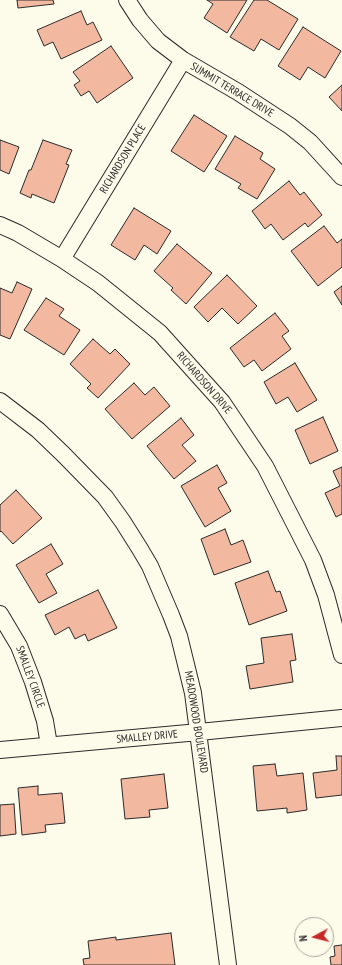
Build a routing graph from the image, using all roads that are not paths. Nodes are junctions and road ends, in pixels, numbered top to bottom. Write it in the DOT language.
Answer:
graph roads {
  1 [pos="127,0"];
  2 [pos="183,60"];
  3 [pos="342,177"];
  4 [pos="0,225"];
  5 [pos="62,259"];
  6 [pos="0,401"];
  7 [pos="0,614"];
  8 [pos="342,655"];
  9 [pos="342,718"];
  10 [pos="199,732"];
  11 [pos="48,745"];
  12 [pos="0,750"];
  13 [pos="228,965"];
  1 -- 2 [label="street, SUMMIT TERRACE DRIVE"];
  2 -- 3 [label="street, SUMMIT TERRACE DRIVE"];
  2 -- 5 [label="street, RICHARDSON PLACE"];
  4 -- 5 [label="street, RICHARDSON DRIVE"];
  5 -- 8 [label="street, RICHARDSON DRIVE"];
  6 -- 10 [label="street, MEADOWOOD BOULEVARD"];
  7 -- 11 [label="street, SMALLEY CIRCLE"];
  9 -- 10 [label="street, SMALLEY DRIVE"];
  10 -- 11 [label="street, SMALLEY DRIVE"];
  10 -- 13 [label="street, MEADOWOOD BOULEVARD"];
  11 -- 12 [label="street, SMALLEY DRIVE"];
}
